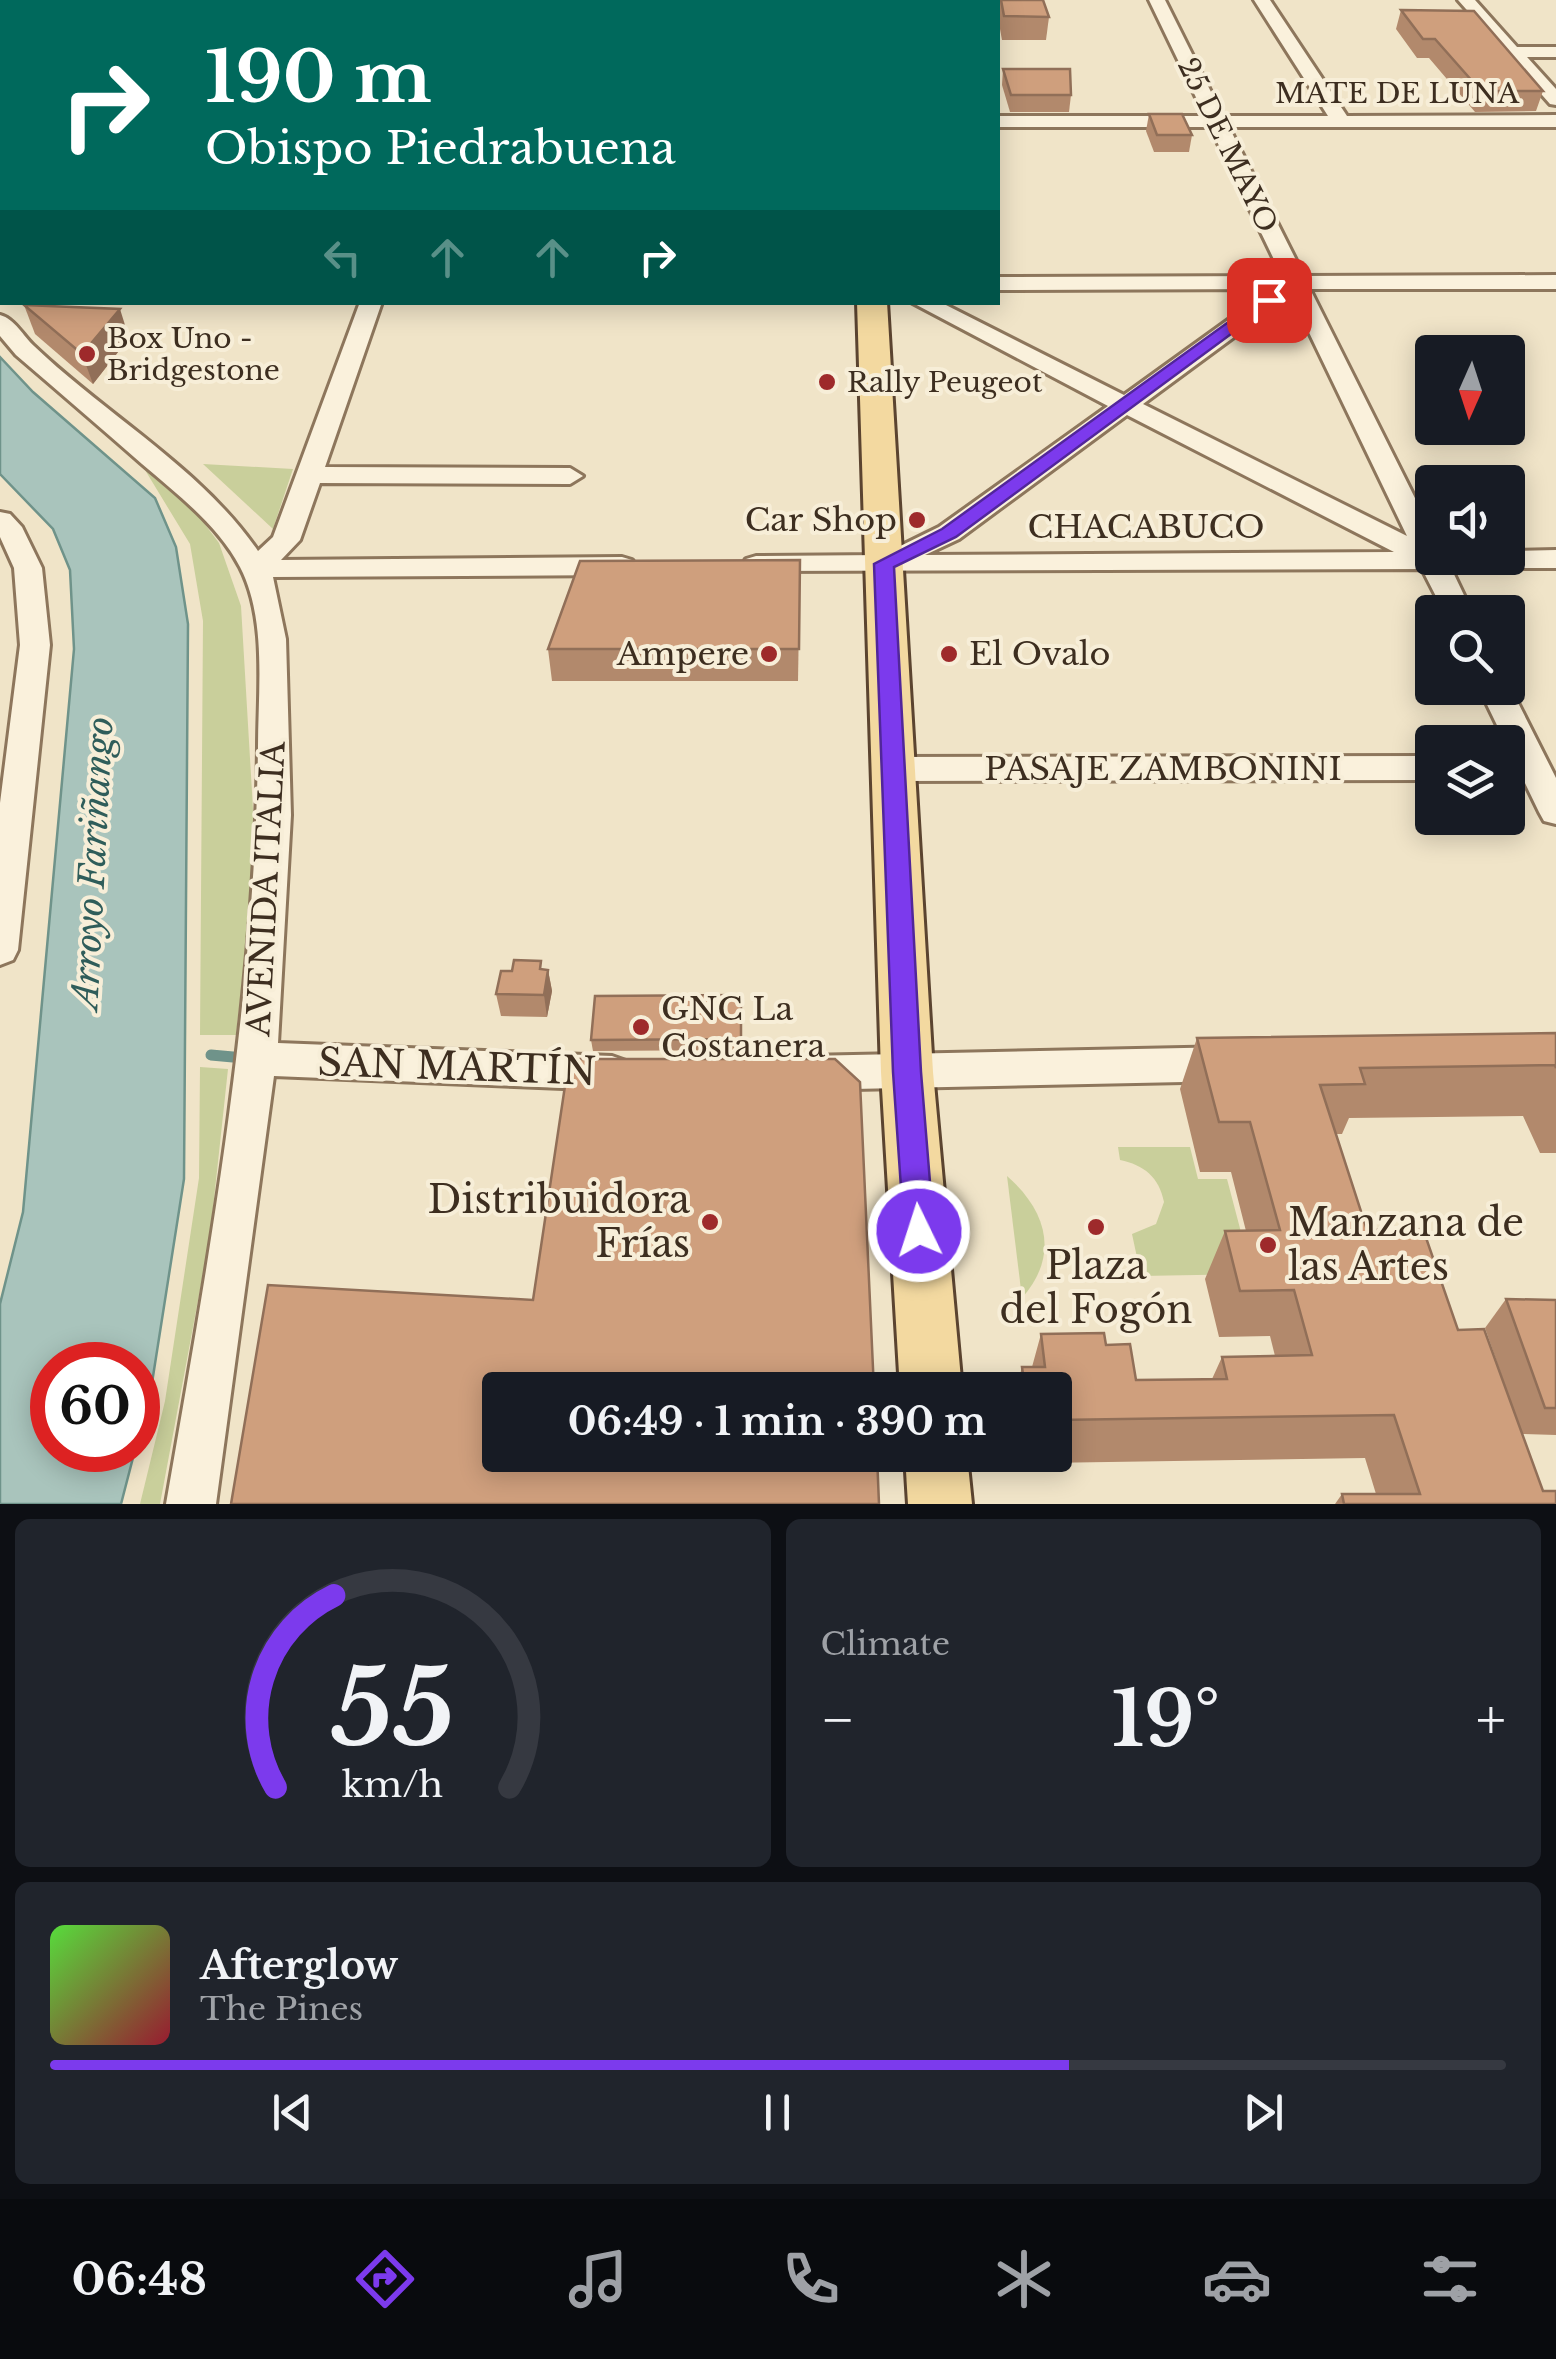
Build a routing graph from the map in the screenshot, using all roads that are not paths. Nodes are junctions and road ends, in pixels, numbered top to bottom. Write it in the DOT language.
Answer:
graph roads {
  1 [pos="1157,0"];
  2 [pos="1262,0"];
  3 [pos="1466,0"];
  4 [pos="1512,52"];
  5 [pos="1556,52"];
  6 [pos="1556,100"];
  7 [pos="1217,121"];
  8 [pos="1341,121"];
  9 [pos="1556,121"];
  10 [pos="1000,122"];
  11 [pos="1295,282"];
  12 [pos="1556,282"];
  13 [pos="1000,283"];
  14 [pos="370,305"];
  15 [pos="872,305"];
  16 [pos="928,305"];
  17 [pos="0,322"];
  18 [pos="1126,405"];
  19 [pos="308,475"];
  20 [pos="570,476"];
  21 [pos="0,520"];
  22 [pos="1415,526"];
  23 [pos="1415,551"];
  24 [pos="1525,559"];
  25 [pos="1556,559"];
  26 [pos="1415,560"];
  27 [pos="884,564"];
  28 [pos="735,565"];
  29 [pos="641,566"];
  30 [pos="256,569"];
  31 [pos="1415,768"];
  32 [pos="894,770"];
  33 [pos="1525,773"];
  34 [pos="1556,812"];
  35 [pos="0,950"];
  36 [pos="257,1058"];
  37 [pos="1261,1064"];
  38 [pos="907,1072"];
  39 [pos="655,1074"];
  40 [pos="772,1074"];
  41 [pos="930,1372"];
  42 [pos="937,1472"];
  43 [pos="190,1504"];
  44 [pos="940,1504"];
  1 -- 7 [label="street, 25 DE MAYO"];
  2 -- 8 [label="street"];
  3 -- 4 [label="street"];
  4 -- 5 [label="street"];
  4 -- 6 [label="street"];
  7 -- 8 [label="street, MATE DE LUNA"];
  7 -- 10 [label="street, MATE DE LUNA"];
  7 -- 11 [label="street, 25 DE MAYO"];
  8 -- 9 [label="street, MATE DE LUNA"];
  11 -- 12 [label="street"];
  11 -- 13 [label="street"];
  11 -- 18 [label="street"];
  11 -- 22 [label="street, 25 DE MAYO"];
  14 -- 19 [label="street"];
  15 -- 27 [label="main road"];
  16 -- 18 [label="street"];
  17 -- 30 [label="street, AVENIDA ITALIA"];
  18 -- 23 [label="street"];
  18 -- 27 [label="street"];
  19 -- 20 [label="street"];
  19 -- 30 [label="street"];
  21 -- 35 [label="street"];
  24 -- 25 [label="street, CHACABUCO"];
  26 -- 27 [label="street, CHACABUCO"];
  27 -- 28 [label="street, CHACABUCO"];
  27 -- 32 [label="main road"];
  29 -- 30 [label="street"];
  30 -- 36 [label="street, AVENIDA ITALIA"];
  31 -- 32 [label="street, PASAJE ZAMBONINI"];
  32 -- 38 [label="main road"];
  33 -- 34 [label="street"];
  36 -- 39 [label="street, SAN MARTÍN"];
  36 -- 43 [label="street, AVENIDA ITALIA"];
  37 -- 38 [label="street"];
  38 -- 40 [label="street"];
  38 -- 41 [label="main road"];
  42 -- 44 [label="main road"];
}
